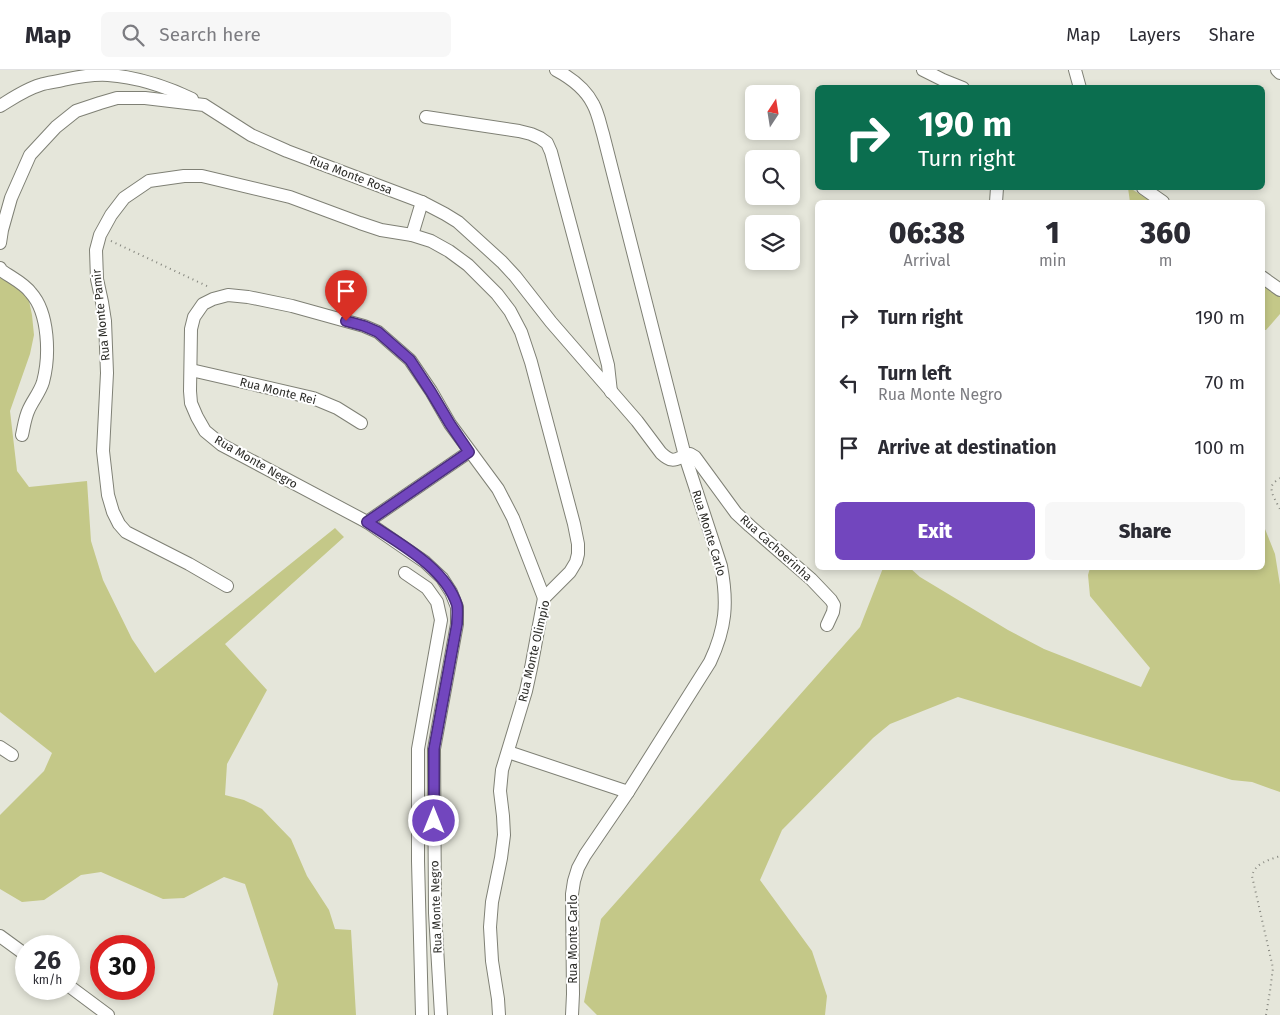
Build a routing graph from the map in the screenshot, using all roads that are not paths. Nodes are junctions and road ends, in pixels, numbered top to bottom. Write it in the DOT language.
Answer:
graph roads {
  1 [pos="556,70"];
  2 [pos="923,70"];
  3 [pos="1075,70"];
  4 [pos="1278,70"];
  5 [pos="1280,73"];
  6 [pos="956,85"];
  7 [pos="1079,85"];
  8 [pos="204,104"];
  9 [pos="0,106"];
  10 [pos="426,117"];
  11 [pos="1146,190"];
  12 [pos="1159,200"];
  13 [pos="422,202"];
  14 [pos="412,235"];
  15 [pos="0,243"];
  16 [pos="0,268"];
  17 [pos="1265,279"];
  18 [pos="1280,290"];
  19 [pos="191,370"];
  20 [pos="611,392"];
  21 [pos="361,423"];
  22 [pos="22,435"];
  23 [pos="469,452"];
  24 [pos="685,456"];
  25 [pos="367,522"];
  26 [pos="405,573"];
  27 [pos="227,586"];
  28 [pos="544,598"];
  29 [pos="827,625"];
  30 [pos="0,747"];
  31 [pos="508,752"];
  32 [pos="12,754"];
  33 [pos="628,792"];
  34 [pos="0,936"];
  35 [pos="15,947"];
  36 [pos="80,994"];
  37 [pos="108,1015"];
  38 [pos="422,1015"];
  39 [pos="441,1015"];
  40 [pos="499,1015"];
  41 [pos="572,1015"];
  1 -- 24 [label="street, Rua Monte Carlo"];
  2 -- 6 [label="street"];
  3 -- 7 [label="street"];
  4 -- 5 [label="street"];
  8 -- 9 [label="street"];
  8 -- 13 [label="street, Rua Monte Rosa"];
  8 -- 15 [label="street, Rua Monte Rosa"];
  10 -- 20 [label="street"];
  11 -- 12 [label="street"];
  13 -- 14 [label="street"];
  13 -- 20 [label="street, Rua Monte Rosa"];
  14 -- 27 [label="street, Rua Monte Pamir"];
  14 -- 28 [label="street, Rua Monte Olimpio"];
  16 -- 22 [label="street"];
  17 -- 18 [label="street"];
  19 -- 21 [label="street, Rua Monte Rei"];
  19 -- 23 [label="street, Rua Monte Negro"];
  19 -- 25 [label="street, Rua Monte Negro"];
  20 -- 24 [label="street, Rua Monte Rosa"];
  23 -- 25 [label="street"];
  23 -- 28 [label="street, Rua Monte Negro"];
  24 -- 29 [label="street, Rua Cachoerinha"];
  24 -- 33 [label="street, Rua Monte Carlo"];
  25 -- 39 [label="street, Rua Monte Negro"];
  26 -- 38 [label="street"];
  28 -- 31 [label="street, Rua Monte Olimpio"];
  30 -- 32 [label="street"];
  31 -- 33 [label="street"];
  31 -- 40 [label="street, Rua Monte Olimpio"];
  33 -- 41 [label="street, Rua Monte Carlo"];
  34 -- 35 [label="street"];
  36 -- 37 [label="street"];
}
